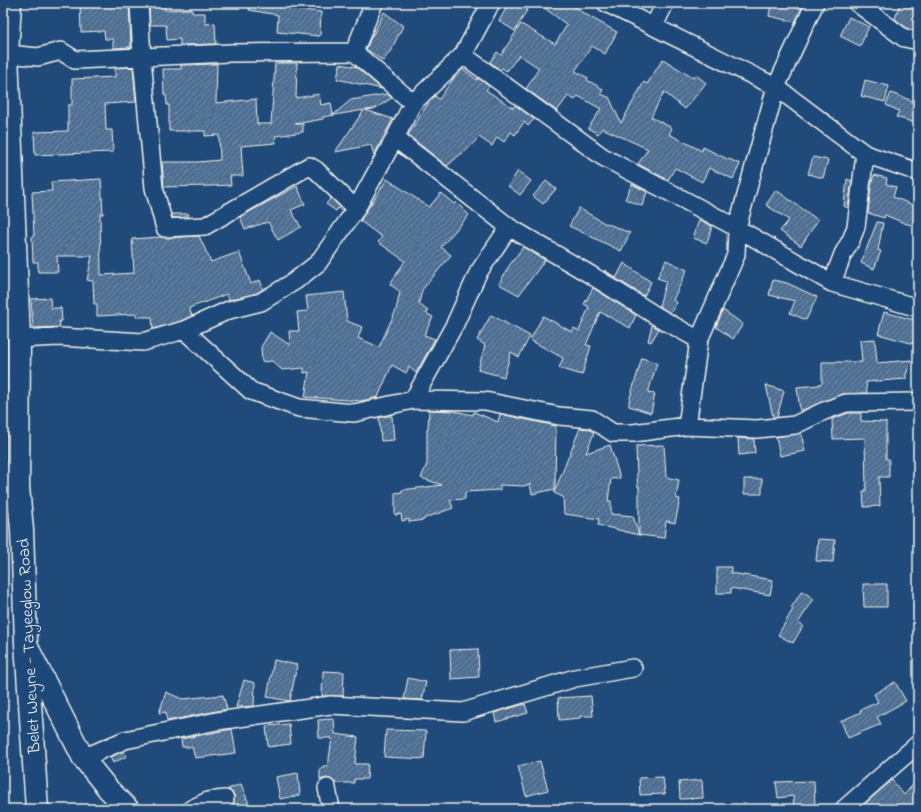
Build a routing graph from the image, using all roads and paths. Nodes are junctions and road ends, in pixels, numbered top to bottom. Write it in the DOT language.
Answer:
graph roads {
  1 [pos="10,3"];
  2 [pos="140,3"];
  3 [pos="374,3"];
  4 [pos="492,3"];
  5 [pos="606,3"];
  6 [pos="665,3"];
  7 [pos="815,3"];
  8 [pos="856,3"];
  9 [pos="654,26"];
  10 [pos="918,38"];
  11 [pos="354,52"];
  12 [pos="5,53"];
  13 [pos="462,55"];
  14 [pos="142,58"];
  15 [pos="776,87"];
  16 [pos="412,102"];
  17 [pos="396,138"];
  18 [pos="865,154"];
  19 [pos="918,172"];
  20 [pos="356,209"];
  21 [pos="509,227"];
  22 [pos="737,228"];
  23 [pos="832,283"];
  24 [pos="918,308"];
  25 [pos="184,330"];
  26 [pos="19,339"];
  27 [pos="699,340"];
  28 [pos="413,400"];
  29 [pos="918,402"];
  30 [pos="687,426"];
  31 [pos="10,487"];
  32 [pos="26,643"];
  33 [pos="633,668"];
  34 [pos="918,744"];
  35 [pos="83,758"];
  36 [pos="327,788"];
  37 [pos="225,799"];
  38 [pos="37,809"];
  39 [pos="128,809"];
  40 [pos="191,809"];
  41 [pos="331,809"];
  42 [pos="844,809"];
  1 -- 12 [label="main road, Belet Weyne - Tayeeglow Road"];
  2 -- 14 [label="street"];
  3 -- 11 [label="street"];
  4 -- 13 [label="street"];
  5 -- 9 [label="street"];
  6 -- 9 [label="street"];
  7 -- 15 [label="street"];
  8 -- 10 [label="street"];
  9 -- 15 [label="street"];
  11 -- 14 [label="street"];
  11 -- 16 [label="street"];
  12 -- 14 [label="street"];
  12 -- 26 [label="main road, Belet Weyne - Tayeeglow Road"];
  13 -- 16 [label="street"];
  13 -- 22 [label="street"];
  14 -- 20 [label="street"];
  15 -- 18 [label="street"];
  15 -- 22 [label="street"];
  16 -- 17 [label="street"];
  17 -- 20 [label="street"];
  17 -- 21 [label="street"];
  18 -- 19 [label="street"];
  18 -- 23 [label="street"];
  20 -- 25 [label="street"];
  21 -- 27 [label="street"];
  21 -- 28 [label="street"];
  22 -- 23 [label="street"];
  22 -- 27 [label="street"];
  23 -- 24 [label="street"];
  25 -- 26 [label="street"];
  25 -- 28 [label="street"];
  26 -- 31 [label="main road, Belet Weyne - Tayeeglow Road"];
  27 -- 30 [label="street"];
  28 -- 30 [label="street"];
  29 -- 30 [label="street"];
  31 -- 32 [label="main road, Belet Weyne - Tayeeglow Road"];
  32 -- 35 [label="street"];
  32 -- 38 [label="main road, Belet Weyne - Tayeeglow Road"];
  33 -- 35 [label="street"];
  34 -- 42 [label="street"];
  35 -- 39 [label="street"];
  36 -- 41 [label="street"];
  37 -- 40 [label="street"];
}
